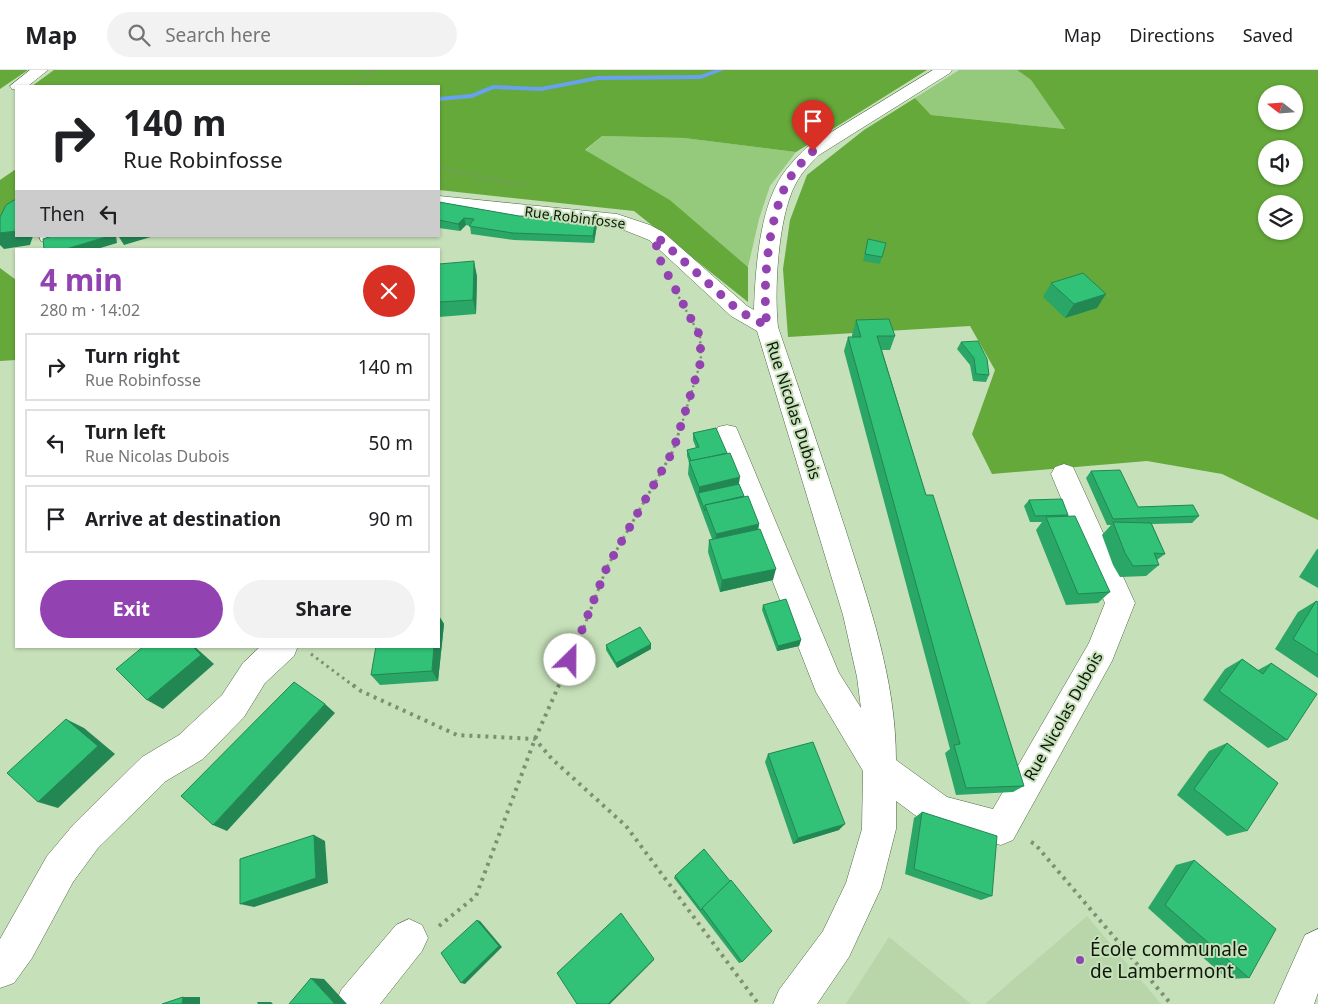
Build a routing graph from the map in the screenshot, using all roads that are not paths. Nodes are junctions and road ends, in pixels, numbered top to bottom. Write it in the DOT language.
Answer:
graph roads {
  1 [pos="40,70"];
  2 [pos="944,70"];
  3 [pos="20,85"];
  4 [pos="440,202"];
  5 [pos="767,326"];
  6 [pos="727,434"];
  7 [pos="1064,474"];
  8 [pos="296,649"];
  9 [pos="880,768"];
  10 [pos="408,938"];
  11 [pos="1318,948"];
  12 [pos="0,968"];
  13 [pos="354,1004"];
  14 [pos="793,1004"];
  15 [pos="1294,1004"];
  1 -- 3 [label="street"];
  2 -- 5 [label="street, Rue Nicolas Dubois"];
  4 -- 5 [label="street, Rue Robinfosse"];
  5 -- 9 [label="street, Rue Nicolas Dubois"];
  6 -- 9 [label="street"];
  7 -- 9 [label="street, Rue Nicolas Dubois"];
  8 -- 12 [label="street"];
  9 -- 14 [label="street, Rue Nicolas Dubois"];
  10 -- 13 [label="street"];
  11 -- 15 [label="street"];
}
